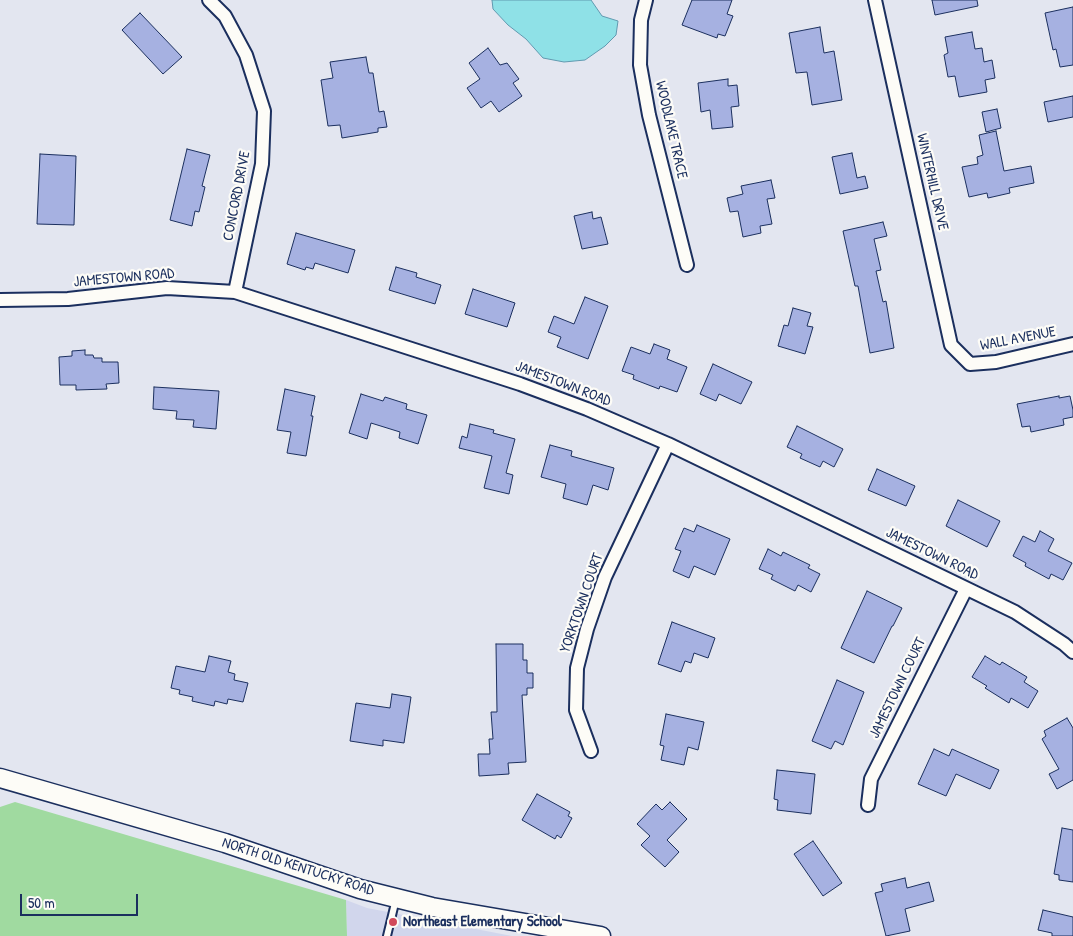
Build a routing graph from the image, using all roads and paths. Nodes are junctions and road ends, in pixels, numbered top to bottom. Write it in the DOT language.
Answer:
graph roads {
  1 [pos="208,0"];
  2 [pos="646,0"];
  3 [pos="875,0"];
  4 [pos="687,265"];
  5 [pos="235,292"];
  6 [pos="0,300"];
  7 [pos="1073,344"];
  8 [pos="970,364"];
  9 [pos="668,444"];
  10 [pos="966,589"];
  11 [pos="1073,652"];
  12 [pos="591,751"];
  13 [pos="0,778"];
  14 [pos="868,805"];
  15 [pos="396,898"];
  16 [pos="387,936"];
  17 [pos="601,936"];
  1 -- 5 [label="street, CONCORD DRIVE"];
  2 -- 4 [label="street, WOODLAKE TRACE"];
  3 -- 8 [label="street, WINTERHILL DRIVE"];
  5 -- 6 [label="street, JAMESTOWN ROAD"];
  5 -- 9 [label="street, JAMESTOWN ROAD"];
  7 -- 8 [label="street, WALL AVENUE"];
  9 -- 10 [label="street, JAMESTOWN ROAD"];
  9 -- 12 [label="street, YORKTOWN COURT"];
  10 -- 11 [label="street, JAMESTOWN ROAD"];
  10 -- 14 [label="street, JAMESTOWN COURT"];
  13 -- 15 [label="street, NORTH OLD KENTUCKY ROAD"];
  15 -- 16 [label="lane"];
  15 -- 17 [label="street, NORTH OLD KENTUCKY ROAD"];
}
